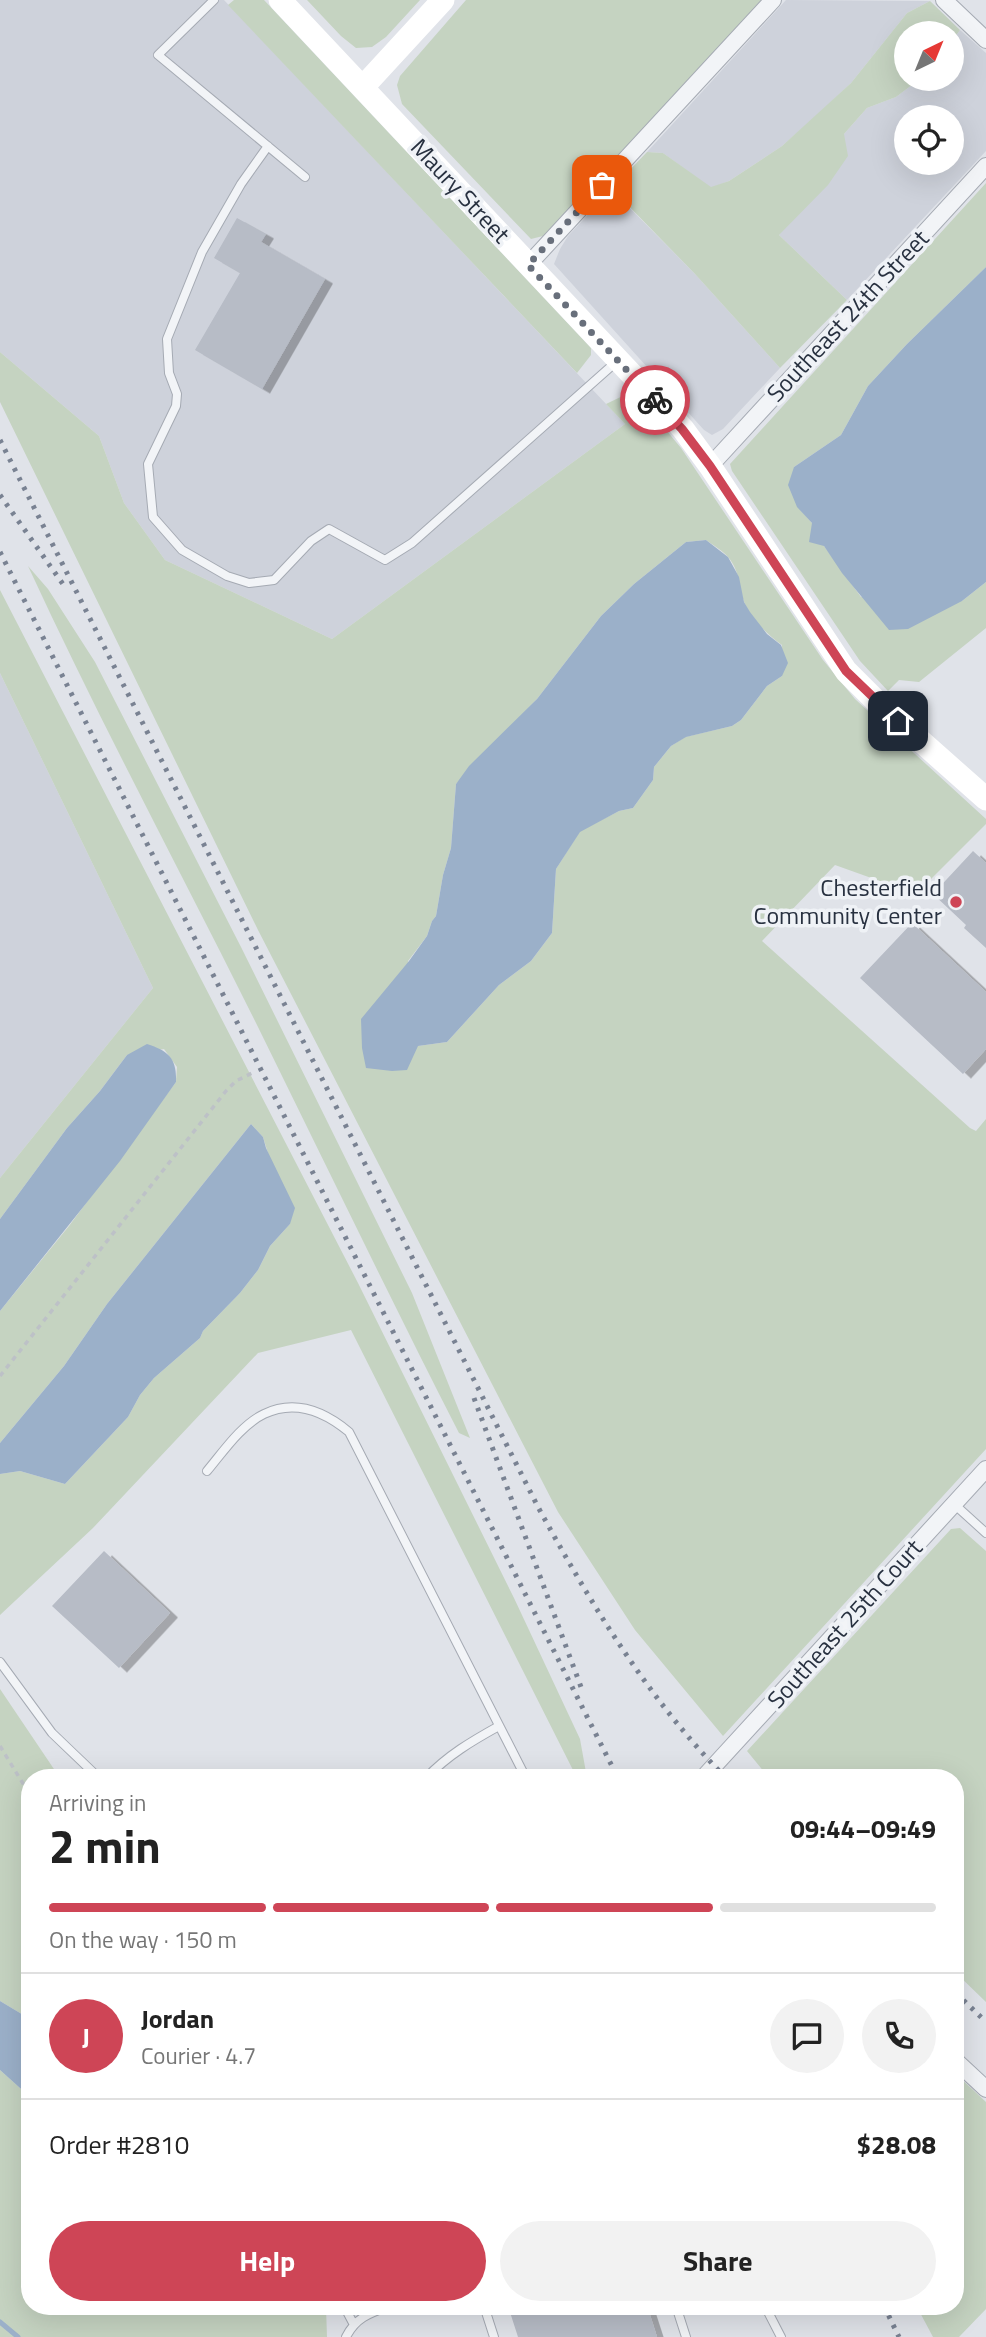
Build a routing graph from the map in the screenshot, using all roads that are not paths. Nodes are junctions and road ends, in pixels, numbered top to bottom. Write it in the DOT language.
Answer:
graph roads {
  1 [pos="214,0"];
  2 [pos="281,0"];
  3 [pos="443,0"];
  4 [pos="773,0"];
  5 [pos="944,0"];
  6 [pos="986,40"];
  7 [pos="363,87"];
  8 [pos="268,146"];
  9 [pos="986,166"];
  10 [pos="305,177"];
  11 [pos="528,265"];
  12 [pos="618,360"];
  13 [pos="710,466"];
  14 [pos="984,794"];
  15 [pos="986,1469"];
  16 [pos="207,1471"];
  17 [pos="954,1504"];
  18 [pos="986,1533"];
  19 [pos="0,1662"];
  20 [pos="499,1726"];
  21 [pos="90,1769"];
  22 [pos="435,1769"];
  23 [pos="521,1769"];
  24 [pos="711,1769"];
  25 [pos="964,2069"];
  26 [pos="986,2089"];
  27 [pos="349,2315"];
  28 [pos="365,2315"];
  29 [pos="487,2315"];
  30 [pos="679,2315"];
  31 [pos="770,2315"];
  32 [pos="353,2323"];
  33 [pos="346,2337"];
  34 [pos="494,2337"];
  35 [pos="686,2337"];
  36 [pos="781,2337"];
  1 -- 8 [label="lane"];
  2 -- 7 [label="main road, Maury Street"];
  3 -- 7 [label="main road"];
  4 -- 11 [label="street"];
  5 -- 6 [label="street"];
  7 -- 11 [label="main road, Maury Street"];
  8 -- 10 [label="lane"];
  8 -- 12 [label="lane"];
  9 -- 13 [label="street, Southeast 24th Street"];
  11 -- 12 [label="main road, Maury Street"];
  12 -- 13 [label="main road, Maury Street"];
  13 -- 14 [label="main road, Maury Street"];
  15 -- 17 [label="street, Southeast 25th Court"];
  16 -- 20 [label="lane"];
  17 -- 18 [label="lane"];
  17 -- 24 [label="street, Southeast 25th Court"];
  19 -- 21 [label="lane"];
  20 -- 22 [label="lane"];
  20 -- 23 [label="lane"];
  25 -- 26 [label="street"];
  27 -- 32 [label="lane"];
  28 -- 32 [label="lane"];
  29 -- 34 [label="lane"];
  30 -- 35 [label="lane"];
  31 -- 36 [label="lane"];
  32 -- 33 [label="lane"];
}
